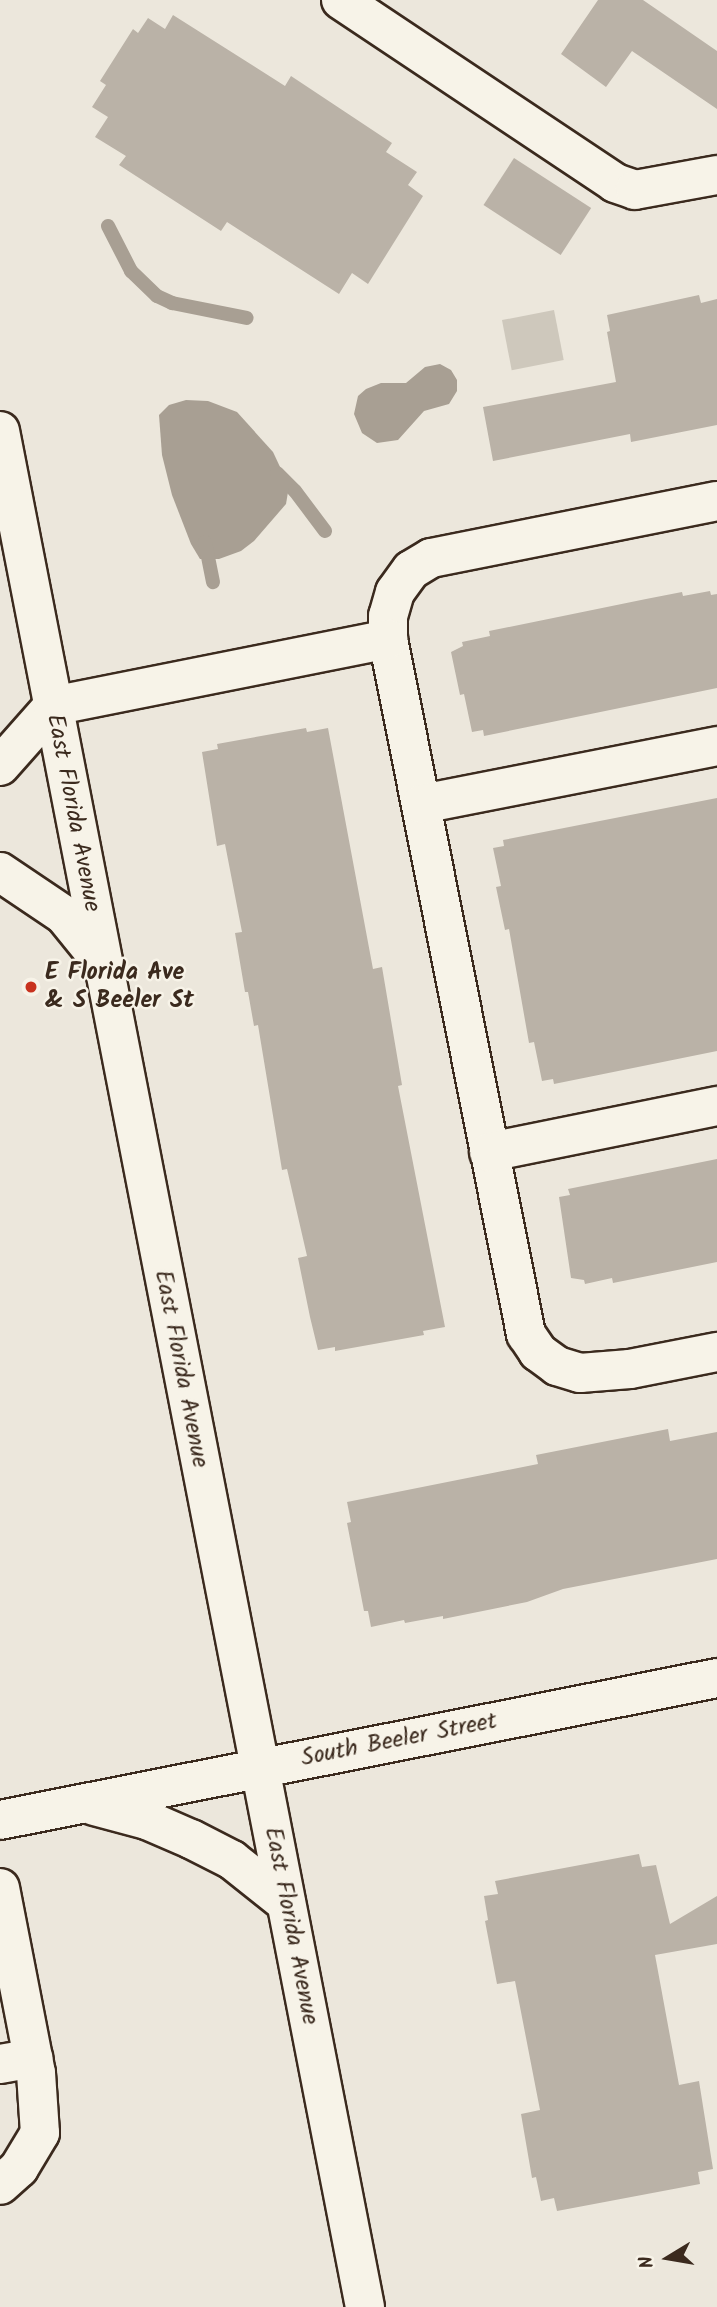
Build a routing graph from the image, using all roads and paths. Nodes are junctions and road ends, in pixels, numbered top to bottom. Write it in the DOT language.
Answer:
graph roads {
  1 [pos="341,0"];
  2 [pos="717,175"];
  3 [pos="0,431"];
  4 [pos="717,500"];
  5 [pos="388,639"];
  6 [pos="52,706"];
  7 [pos="717,746"];
  8 [pos="0,766"];
  9 [pos="422,804"];
  10 [pos="0,872"];
  11 [pos="102,962"];
  12 [pos="717,1106"];
  13 [pos="489,1152"];
  14 [pos="717,1352"];
  15 [pos="717,1678"];
  16 [pos="261,1768"];
  17 [pos="82,1803"];
  18 [pos="0,1820"];
  19 [pos="0,1888"];
  20 [pos="286,1903"];
  21 [pos="17,2061"];
  22 [pos="0,2185"];
  23 [pos="365,2307"];
  1 -- 2 [label="main road"];
  3 -- 6 [label="main road, East Florida Avenue"];
  4 -- 5 [label="main road"];
  5 -- 6 [label="main road"];
  5 -- 9 [label="main road"];
  6 -- 8 [label="main road"];
  6 -- 11 [label="main road, East Florida Avenue"];
  7 -- 9 [label="main road"];
  9 -- 13 [label="main road"];
  10 -- 11 [label="main road"];
  11 -- 16 [label="main road, East Florida Avenue"];
  12 -- 13 [label="main road"];
  13 -- 14 [label="main road"];
  15 -- 16 [label="main road, South Beeler Street"];
  16 -- 17 [label="main road, South Beeler Street"];
  16 -- 20 [label="main road, East Florida Avenue"];
  17 -- 18 [label="main road, South Beeler Street"];
  17 -- 20 [label="main road, South Beeler Street"];
  19 -- 21 [label="main road"];
  20 -- 23 [label="main road, East Florida Avenue"];
  21 -- 22 [label="main road"];
}
